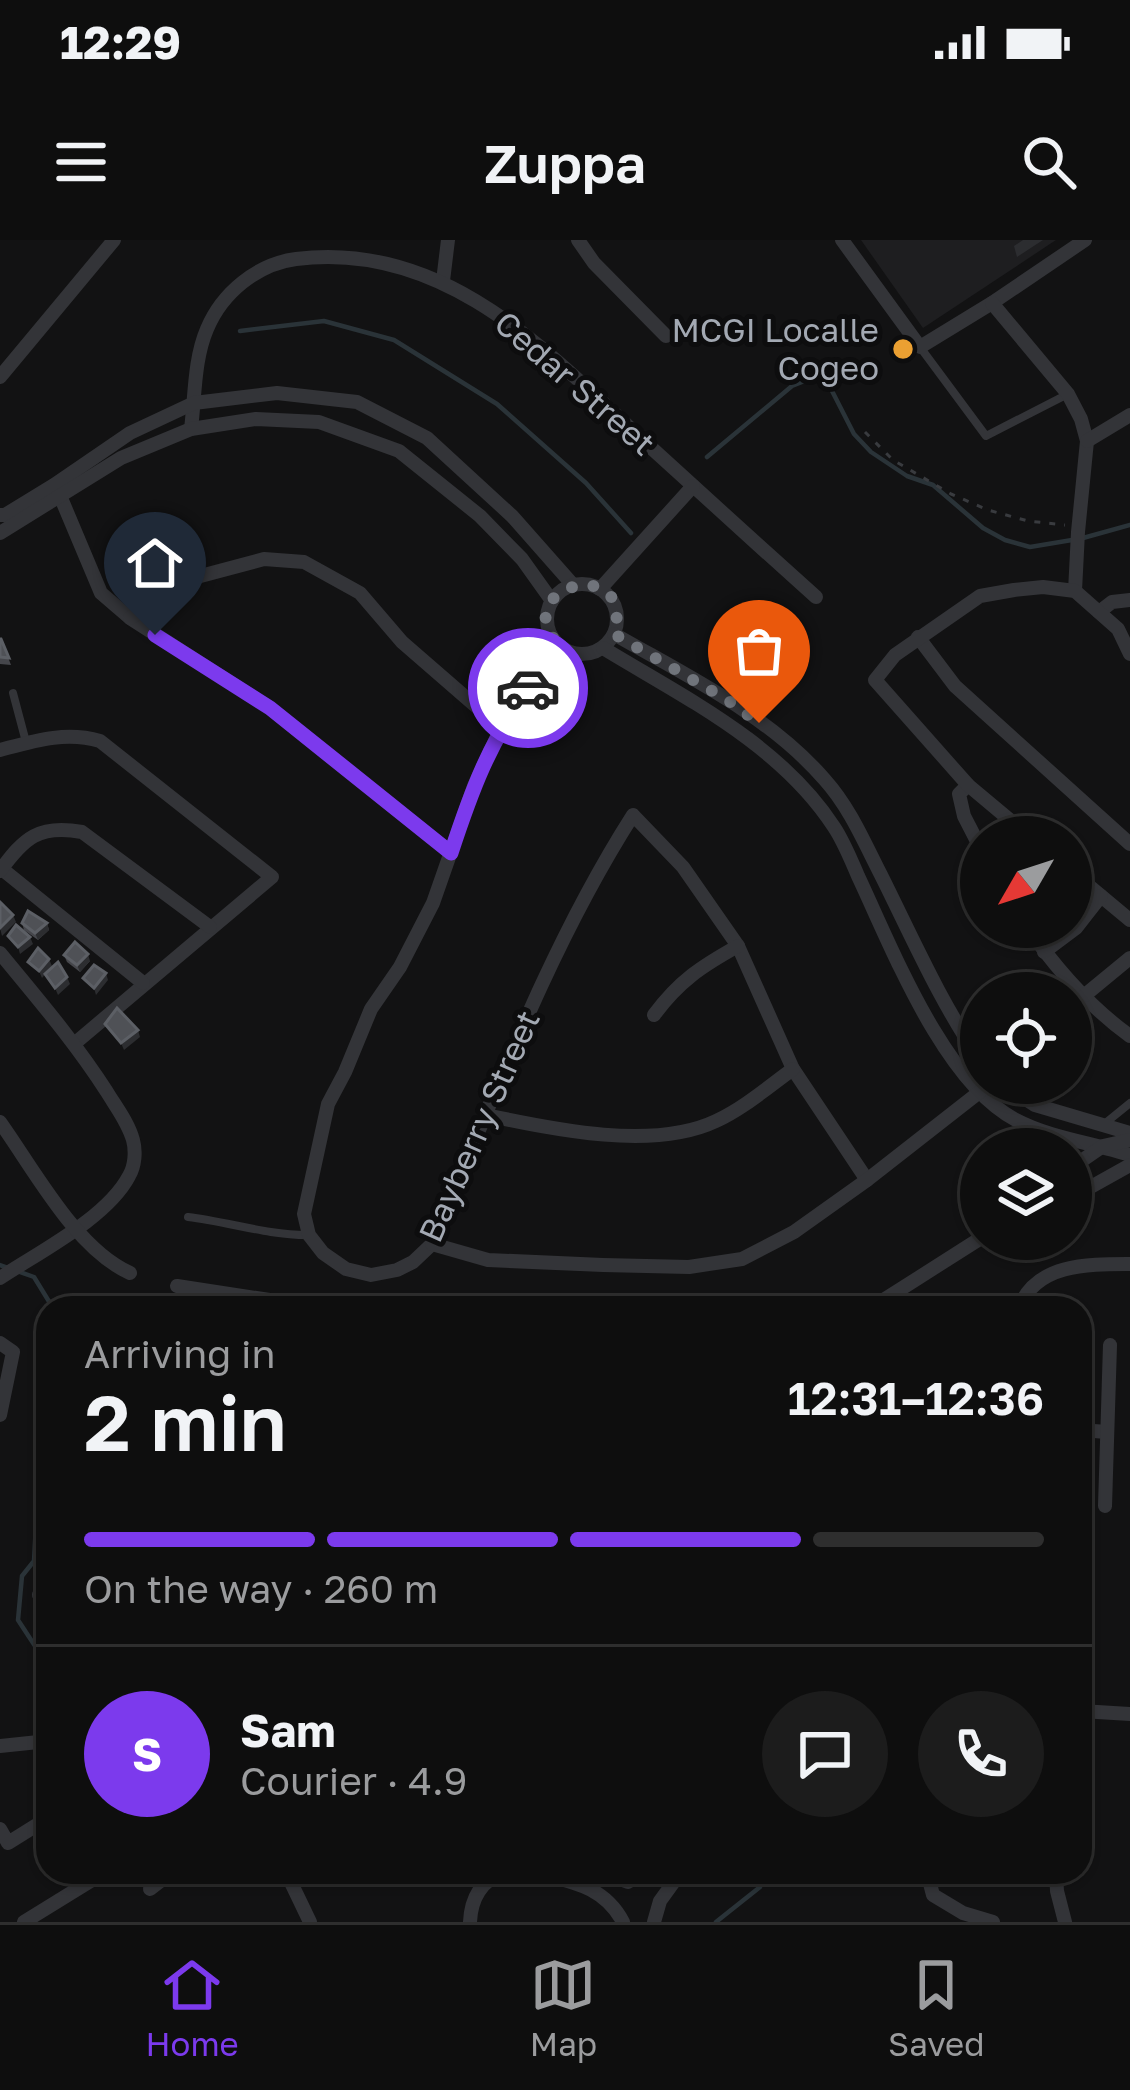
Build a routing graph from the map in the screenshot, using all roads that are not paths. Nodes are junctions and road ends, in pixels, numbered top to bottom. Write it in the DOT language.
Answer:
graph roads {
  1 [pos="114,240"];
  2 [pos="448,240"];
  3 [pos="578,240"];
  4 [pos="842,240"];
  5 [pos="1084,240"];
  6 [pos="350,248"];
  7 [pos="443,280"];
  8 [pos="992,303"];
  9 [pos="666,336"];
  10 [pos="920,347"];
  11 [pos="0,377"];
  12 [pos="1068,394"];
  13 [pos="194,403"];
  14 [pos="1130,415"];
  15 [pos="191,429"];
  16 [pos="1088,441"];
  17 [pos="693,486"];
  18 [pos="61,498"];
  19 [pos="0,515"];
  20 [pos="0,533"];
  21 [pos="573,585"];
  22 [pos="600,589"];
  23 [pos="1075,591"];
  24 [pos="816,597"];
  25 [pos="1130,600"];
  26 [pos="552,601"];
  27 [pos="1099,612"];
  28 [pos="130,618"];
  29 [pos="614,634"];
  30 [pos="918,638"];
  31 [pos="561,647"];
  32 [pos="603,648"];
  33 [pos="1130,654"];
  34 [pos="13,693"];
  35 [pos="501,728"];
  36 [pos="26,743"];
  37 [pos="0,750"];
  38 [pos="968,785"];
  39 [pos="964,816"];
  40 [pos="1005,816"];
  41 [pos="1130,844"];
  42 [pos="451,853"];
  43 [pos="1,870"];
  44 [pos="1092,889"];
  45 [pos="1101,896"];
  46 [pos="1130,920"];
  47 [pos="210,927"];
  48 [pos="738,946"];
  49 [pos="1042,948"];
  50 [pos="0,952"];
  51 [pos="1045,952"];
  52 [pos="1130,958"];
  53 [pos="1064,972"];
  54 [pos="143,983"];
  55 [pos="1092,989"];
  56 [pos="1092,1001"];
  57 [pos="654,1015"];
  58 [pos="960,1027"];
  59 [pos="1130,1036"];
  60 [pos="74,1044"];
  61 [pos="793,1069"];
  62 [pos="960,1070"];
  63 [pos="1130,1103"];
  64 [pos="964,1104"];
  65 [pos="995,1104"];
  66 [pos="1032,1104"];
  67 [pos="487,1115"];
  68 [pos="0,1122"];
  69 [pos="1100,1126"];
  70 [pos="1130,1136"];
  71 [pos="6,1140"];
  72 [pos="1103,1146"];
  73 [pos="1092,1154"];
  74 [pos="1130,1155"];
  75 [pos="1130,1165"];
  76 [pos="867,1180"];
  77 [pos="1092,1186"];
  78 [pos="188,1217"];
  79 [pos="75,1228"];
  80 [pos="309,1235"];
  81 [pos="432,1244"];
  82 [pos="960,1251"];
  83 [pos="1130,1264"];
  84 [pos="130,1273"];
  85 [pos="0,1278"];
  86 [pos="177,1286"];
  87 [pos="243,1296"];
  88 [pos="890,1296"];
  89 [pos="1025,1296"];
  90 [pos="0,1343"];
  91 [pos="1110,1345"];
  92 [pos="3,1392"];
  93 [pos="0,1415"];
  94 [pos="1092,1431"];
  95 [pos="1107,1432"];
  96 [pos="1105,1506"];
  97 [pos="1092,1713"];
  98 [pos="1130,1714"];
  99 [pos="36,1742"];
  100 [pos="0,1746"];
  101 [pos="36,1826"];
  102 [pos="0,1829"];
  103 [pos="86,1884"];
  104 [pos="156,1884"];
  105 [pos="292,1884"];
  106 [pos="486,1884"];
  107 [pos="580,1884"];
  108 [pos="672,1884"];
  109 [pos="930,1884"];
  110 [pos="1058,1884"];
  111 [pos="149,1889"];
  112 [pos="24,1922"];
  113 [pos="310,1922"];
  114 [pos="470,1922"];
  115 [pos="623,1922"];
  116 [pos="654,1922"];
  117 [pos="992,1922"];
  118 [pos="1065,1922"];
  1 -- 11 [label="street"];
  2 -- 7 [label="street"];
  3 -- 9 [label="street"];
  4 -- 10 [label="street"];
  5 -- 8 [label="street"];
  6 -- 7 [label="street, Cedar Street"];
  6 -- 13 [label="street, Cedar Street"];
  7 -- 17 [label="street, Cedar Street"];
  8 -- 10 [label="street"];
  8 -- 12 [label="street"];
  10 -- 12 [label="lane"];
  12 -- 16 [label="street"];
  13 -- 15 [label="street, Cedar Street"];
  13 -- 19 [label="street"];
  13 -- 21 [label="street"];
  14 -- 16 [label="street"];
  15 -- 18 [label="street"];
  15 -- 26 [label="street"];
  16 -- 23 [label="street"];
  17 -- 22 [label="street"];
  17 -- 24 [label="street, Cedar Street"];
  18 -- 20 [label="street"];
  18 -- 28 [label="street"];
  21 -- 22 [label="street"];
  21 -- 26 [label="street"];
  22 -- 29 [label="street"];
  23 -- 27 [label="street"];
  23 -- 30 [label="street"];
  25 -- 27 [label="street"];
  26 -- 31 [label="street"];
  27 -- 33 [label="street"];
  28 -- 35 [label="street"];
  28 -- 42 [label="street"];
  29 -- 32 [label="street"];
  29 -- 58 [label="street"];
  30 -- 38 [label="street"];
  30 -- 41 [label="street"];
  31 -- 32 [label="street"];
  31 -- 35 [label="street"];
  32 -- 62 [label="street"];
  34 -- 36 [label="lane"];
  35 -- 42 [label="street"];
  36 -- 37 [label="street"];
  36 -- 47 [label="street"];
  38 -- 39 [label="street"];
  38 -- 40 [label="street"];
  42 -- 80 [label="street"];
  43 -- 47 [label="street"];
  43 -- 54 [label="street"];
  44 -- 45 [label="street"];
  45 -- 46 [label="street"];
  45 -- 51 [label="street"];
  47 -- 54 [label="street"];
  48 -- 57 [label="street"];
  48 -- 61 [label="street"];
  48 -- 67 [label="street, Bayberry Street"];
  49 -- 51 [label="street"];
  50 -- 60 [label="street"];
  51 -- 53 [label="street"];
  52 -- 55 [label="street"];
  54 -- 60 [label="street"];
  56 -- 59 [label="street"];
  60 -- 79 [label="street"];
  61 -- 67 [label="street"];
  61 -- 76 [label="street"];
  63 -- 69 [label="lane"];
  64 -- 76 [label="street"];
  65 -- 72 [label="street"];
  66 -- 69 [label="street"];
  67 -- 81 [label="street, Bayberry Street"];
  68 -- 71 [label="street"];
  69 -- 70 [label="street"];
  70 -- 72 [label="street"];
  71 -- 79 [label="street"];
  72 -- 73 [label="street"];
  72 -- 74 [label="street"];
  75 -- 77 [label="street"];
  76 -- 81 [label="street"];
  78 -- 80 [label="lane"];
  79 -- 84 [label="street"];
  79 -- 85 [label="street"];
  80 -- 81 [label="street, Bayberry Street"];
  82 -- 88 [label="street"];
  83 -- 89 [label="street"];
  86 -- 87 [label="street"];
  90 -- 92 [label="street"];
  91 -- 95 [label="street"];
  92 -- 93 [label="street"];
  94 -- 95 [label="street"];
  95 -- 96 [label="street"];
  97 -- 98 [label="street"];
  99 -- 100 [label="street"];
  101 -- 102 [label="street"];
  103 -- 112 [label="street"];
  104 -- 111 [label="street"];
  105 -- 113 [label="street"];
  106 -- 114 [label="street"];
  107 -- 115 [label="street"];
  108 -- 116 [label="street"];
  109 -- 117 [label="street"];
  110 -- 118 [label="street"];
}
